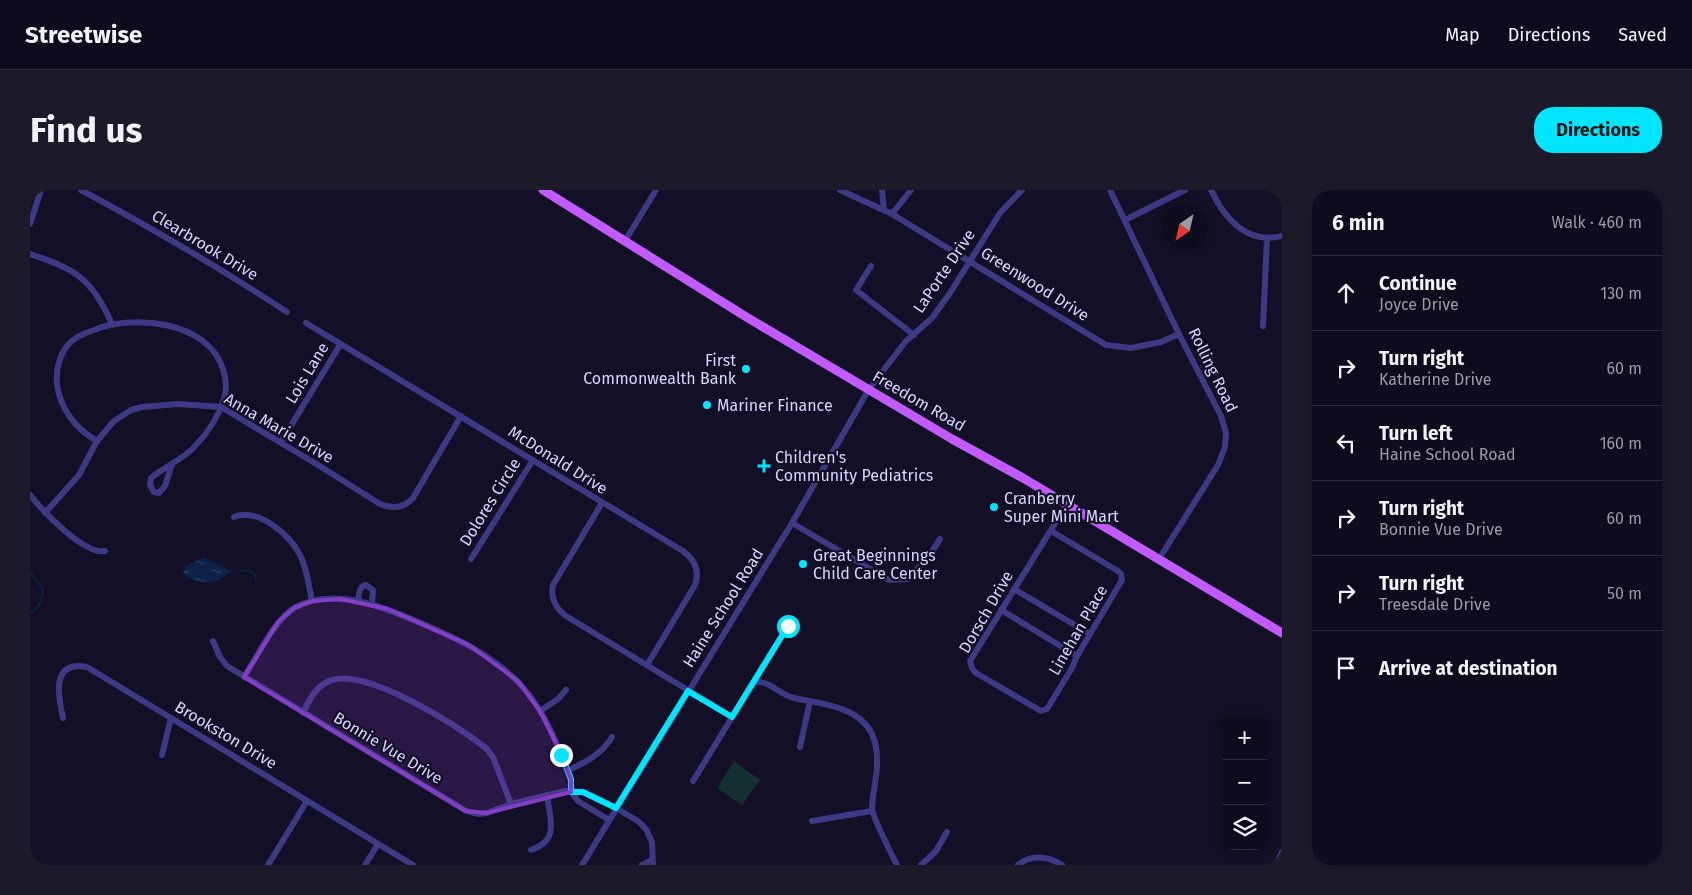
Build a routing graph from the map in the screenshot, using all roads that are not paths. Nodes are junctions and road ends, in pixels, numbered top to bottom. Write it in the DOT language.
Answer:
graph roads {
  1 [pos="41,190"];
  2 [pos="81,190"];
  3 [pos="542,190"];
  4 [pos="656,190"];
  5 [pos="840,190"];
  6 [pos="882,190"];
  7 [pos="912,190"];
  8 [pos="1022,190"];
  9 [pos="1110,190"];
  10 [pos="1185,190"];
  11 [pos="1211,190"];
  12 [pos="884,210"];
  13 [pos="892,214"];
  14 [pos="1125,220"];
  15 [pos="30,224"];
  16 [pos="1282,236"];
  17 [pos="1267,238"];
  18 [pos="625,240"];
  19 [pos="30,254"];
  20 [pos="970,260"];
  21 [pos="871,266"];
  22 [pos="287,312"];
  23 [pos="306,323"];
  24 [pos="112,324"];
  25 [pos="1263,326"];
  26 [pos="1179,334"];
  27 [pos="914,335"];
  28 [pos="340,344"];
  29 [pos="869,389"];
  30 [pos="221,407"];
  31 [pos="461,416"];
  32 [pos="97,441"];
  33 [pos="281,442"];
  34 [pos="533,460"];
  35 [pos="172,464"];
  36 [pos="30,495"];
  37 [pos="602,503"];
  38 [pos="1067,504"];
  39 [pos="46,513"];
  40 [pos="234,517"];
  41 [pos="792,523"];
  42 [pos="1050,531"];
  43 [pos="940,539"];
  44 [pos="105,551"];
  45 [pos="471,559"];
  46 [pos="1160,559"];
  47 [pos="1014,589"];
  48 [pos="312,601"];
  49 [pos="358,601"];
  50 [pos="372,605"];
  51 [pos="1001,610"];
  52 [pos="788,626"];
  53 [pos="1282,633"];
  54 [pos="1090,634"];
  55 [pos="213,642"];
  56 [pos="1077,656"];
  57 [pos="647,664"];
  58 [pos="244,677"];
  59 [pos="752,683"];
  60 [pos="566,690"];
  61 [pos="688,691"];
  62 [pos="810,701"];
  63 [pos="1037,710"];
  64 [pos="540,711"];
  65 [pos="302,713"];
  66 [pos="732,717"];
  67 [pos="63,718"];
  68 [pos="171,718"];
  69 [pos="612,737"];
  70 [pos="800,747"];
  71 [pos="162,755"];
  72 [pos="568,770"];
  73 [pos="693,781"];
  74 [pos="571,792"];
  75 [pos="547,795"];
  76 [pos="307,801"];
  77 [pos="511,804"];
  78 [pos="616,808"];
  79 [pos="872,811"];
  80 [pos="609,820"];
  81 [pos="812,821"];
  82 [pos="947,832"];
  83 [pos="378,844"];
  84 [pos="530,850"];
  85 [pos="1282,852"];
  86 [pos="652,863"];
  87 [pos="268,865"];
  88 [pos="365,865"];
  89 [pos="412,865"];
  90 [pos="582,865"];
  91 [pos="642,865"];
  92 [pos="897,865"];
  93 [pos="921,865"];
  94 [pos="1018,865"];
  95 [pos="1062,865"];
  96 [pos="1276,865"];
  1 -- 15 [label="street"];
  2 -- 22 [label="street, Clearbrook Drive"];
  3 -- 18 [label="main road, Freedom Road"];
  4 -- 18 [label="street"];
  5 -- 12 [label="street, Greenwood Drive"];
  6 -- 12 [label="street"];
  7 -- 13 [label="street"];
  8 -- 20 [label="street, LaPorte Drive"];
  9 -- 14 [label="street, Rolling Road"];
  10 -- 14 [label="street"];
  11 -- 17 [label="street"];
  12 -- 13 [label="street, Greenwood Drive"];
  13 -- 20 [label="street, Greenwood Drive"];
  14 -- 26 [label="street, Rolling Road"];
  16 -- 17 [label="street"];
  17 -- 25 [label="street"];
  18 -- 29 [label="main road, Freedom Road"];
  19 -- 24 [label="street"];
  20 -- 26 [label="street, Greenwood Drive"];
  20 -- 27 [label="street, LaPorte Drive"];
  21 -- 27 [label="street"];
  23 -- 28 [label="street, McDonald Drive"];
  24 -- 30 [label="street"];
  24 -- 32 [label="street"];
  26 -- 46 [label="street, Rolling Road"];
  27 -- 29 [label="street, LaPorte Drive"];
  28 -- 31 [label="street, McDonald Drive"];
  28 -- 33 [label="street, Lois Lane"];
  29 -- 38 [label="main road, Freedom Road"];
  29 -- 41 [label="street, Haine School Road"];
  30 -- 32 [label="street, Anna Marie Drive"];
  30 -- 33 [label="street, Anna Marie Drive"];
  30 -- 35 [label="street"];
  31 -- 33 [label="street, Anna Marie Drive"];
  31 -- 34 [label="street, McDonald Drive"];
  32 -- 39 [label="street, Anna Marie Drive"];
  34 -- 37 [label="street, McDonald Drive"];
  34 -- 45 [label="street, Dolores Circle"];
  35 -- 35 [label="street"];
  36 -- 39 [label="street"];
  37 -- 57 [label="street, McDonald Drive"];
  37 -- 57 [label="street"];
  38 -- 42 [label="street, Dorsch Drive"];
  38 -- 46 [label="main road, Freedom Road"];
  39 -- 44 [label="street"];
  40 -- 48 [label="street"];
  41 -- 43 [label="street"];
  41 -- 61 [label="street, Haine School Road"];
  42 -- 47 [label="street, Dorsch Drive"];
  42 -- 54 [label="street, Linehan Place"];
  46 -- 53 [label="main road, Freedom Road"];
  47 -- 51 [label="street, Dorsch Drive"];
  47 -- 54 [label="street"];
  48 -- 49 [label="street"];
  48 -- 58 [label="street"];
  49 -- 50 [label="street"];
  49 -- 50 [label="street"];
  50 -- 64 [label="street"];
  51 -- 56 [label="street"];
  51 -- 63 [label="street, Dorsch Drive"];
  52 -- 59 [label="street"];
  54 -- 56 [label="street, Linehan Place"];
  55 -- 58 [label="street, Bonnie Vue Drive"];
  56 -- 63 [label="street, Linehan Place"];
  57 -- 61 [label="street"];
  58 -- 65 [label="street, Bonnie Vue Drive"];
  59 -- 62 [label="street"];
  59 -- 66 [label="street"];
  60 -- 64 [label="street"];
  61 -- 66 [label="street"];
  61 -- 78 [label="street, Haine School Road"];
  62 -- 70 [label="street"];
  62 -- 79 [label="street"];
  64 -- 72 [label="street"];
  65 -- 77 [label="street, Bonnie Vue Drive"];
  65 -- 77 [label="street"];
  66 -- 73 [label="street"];
  67 -- 68 [label="street, Brookston Drive"];
  68 -- 71 [label="street"];
  68 -- 76 [label="street, Brookston Drive"];
  69 -- 72 [label="street"];
  72 -- 74 [label="street"];
  74 -- 75 [label="street, Bonnie Vue Drive"];
  74 -- 78 [label="street, Bonnie Vue Drive"];
  74 -- 80 [label="street"];
  75 -- 77 [label="street, Bonnie Vue Drive"];
  75 -- 84 [label="street"];
  76 -- 83 [label="street, Brookston Drive"];
  76 -- 87 [label="street"];
  78 -- 80 [label="street, Haine School Road"];
  78 -- 86 [label="street, Bonnie Vue Drive"];
  79 -- 81 [label="street"];
  79 -- 92 [label="street"];
  80 -- 90 [label="street, Haine School Road"];
  82 -- 93 [label="street"];
  83 -- 88 [label="street"];
  83 -- 89 [label="street, Brookston Drive"];
  85 -- 96 [label="street"];
  86 -- 91 [label="street"];
  94 -- 95 [label="street"];
}
